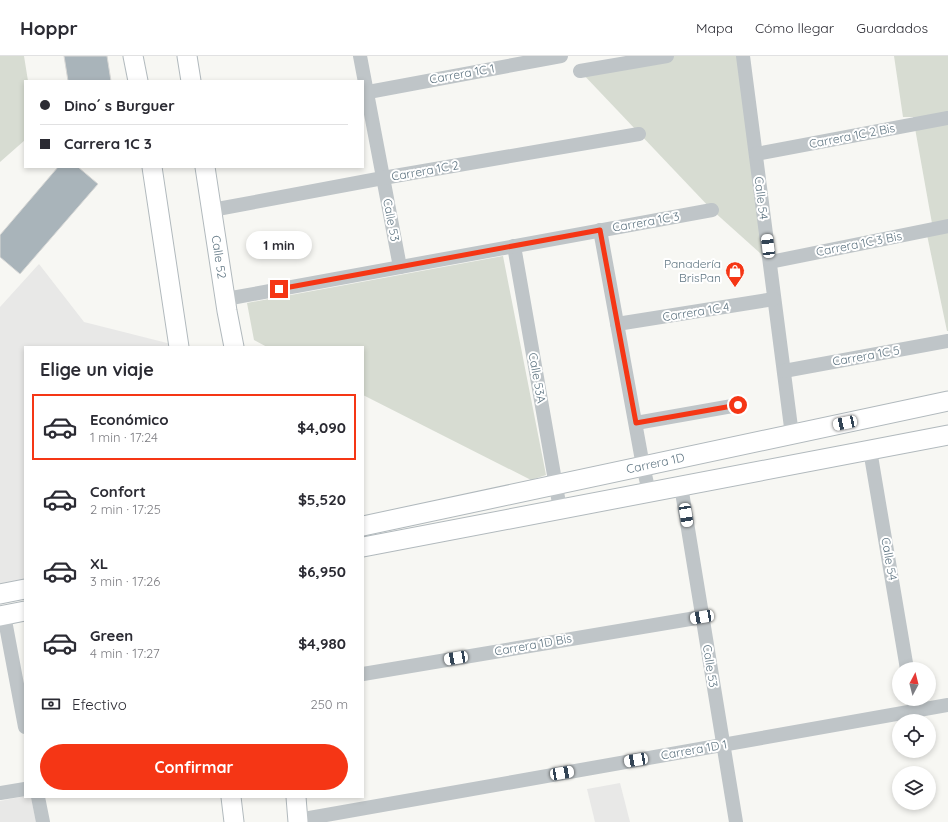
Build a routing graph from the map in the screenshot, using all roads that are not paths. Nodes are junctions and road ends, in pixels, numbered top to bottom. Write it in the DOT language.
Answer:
graph roads {
  1 [pos="133,56"];
  2 [pos="188,56"];
  3 [pos="360,56"];
  4 [pos="561,56"];
  5 [pos="667,56"];
  6 [pos="743,56"];
  7 [pos="580,71"];
  8 [pos="138,80"];
  9 [pos="191,80"];
  10 [pos="363,80"];
  11 [pos="365,92"];
  12 [pos="948,118"];
  13 [pos="639,134"];
  14 [pos="756,154"];
  15 [pos="152,168"];
  16 [pos="205,168"];
  17 [pos="383,178"];
  18 [pos="212,210"];
  19 [pos="712,210"];
  20 [pos="948,226"];
  21 [pos="600,230"];
  22 [pos="514,246"];
  23 [pos="770,262"];
  24 [pos="400,267"];
  25 [pos="226,299"];
  26 [pos="774,299"];
  27 [pos="617,324"];
  28 [pos="948,341"];
  29 [pos="180,346"];
  30 [pos="234,346"];
  31 [pos="784,371"];
  32 [pos="948,401"];
  33 [pos="738,405"];
  34 [pos="636,423"];
  35 [pos="792,435"];
  36 [pos="948,435"];
  37 [pos="870,450"];
  38 [pos="643,466"];
  39 [pos="556,485"];
  40 [pos="681,486"];
  41 [pos="649,492"];
  42 [pos="560,509"];
  43 [pos="364,526"];
  44 [pos="364,548"];
  45 [pos="24,589"];
  46 [pos="0,594"];
  47 [pos="24,611"];
  48 [pos="2,615"];
  49 [pos="702,617"];
  50 [pos="906,662"];
  51 [pos="364,674"];
  52 [pos="936,705"];
  53 [pos="948,705"];
  54 [pos="909,706"];
  55 [pos="24,722"];
  56 [pos="723,745"];
  57 [pos="24,789"];
  58 [pos="0,793"];
  59 [pos="38,798"];
  60 [pos="231,798"];
  61 [pos="296,798"];
  62 [pos="298,821"];
  63 [pos="43,822"];
  64 [pos="234,822"];
  65 [pos="736,822"];
  1 -- 8 [label="street"];
  2 -- 9 [label="street"];
  3 -- 10 [label="street, Calle 53"];
  4 -- 11 [label="street, Carrera 1C 1"];
  5 -- 7 [label="street"];
  6 -- 14 [label="street, Calle 54"];
  11 -- 17 [label="street, Calle 53"];
  12 -- 14 [label="street, Carrera 1C 2 Bis"];
  13 -- 17 [label="street, Carrera 1C 2"];
  14 -- 23 [label="street, Calle 54"];
  15 -- 29 [label="street"];
  16 -- 18 [label="street, Calle 52"];
  17 -- 18 [label="street, Carrera 1C 2"];
  17 -- 24 [label="street, Calle 53"];
  18 -- 25 [label="street, Calle 52"];
  19 -- 21 [label="street, Carrera 1C 3"];
  20 -- 23 [label="street, Carrera 1C 3 Bis"];
  21 -- 22 [label="street, Carrera 1C 3"];
  21 -- 27 [label="street"];
  22 -- 24 [label="street, Carrera 1C 3"];
  22 -- 39 [label="street, Calle 53A"];
  23 -- 26 [label="street, Calle 54"];
  24 -- 25 [label="street, Carrera 1C 3"];
  25 -- 30 [label="street, Calle 52"];
  26 -- 27 [label="street, Carrera 1C 4"];
  26 -- 31 [label="street, Calle 54"];
  27 -- 34 [label="street"];
  28 -- 31 [label="street, Carrera 1C 5"];
  31 -- 35 [label="street, Calle 54"];
  32 -- 35 [label="street, Carrera 1D"];
  33 -- 34 [label="street"];
  34 -- 38 [label="street"];
  35 -- 38 [label="street, Carrera 1D"];
  36 -- 37 [label="street"];
  37 -- 40 [label="street"];
  37 -- 50 [label="street, Calle 54"];
  38 -- 39 [label="street, Carrera 1D"];
  38 -- 41 [label="street"];
  39 -- 42 [label="street, Calle 53A"];
  39 -- 43 [label="street, Carrera 1D"];
  40 -- 41 [label="street"];
  40 -- 49 [label="street, Calle 53"];
  41 -- 42 [label="street"];
  42 -- 44 [label="street"];
  45 -- 46 [label="street"];
  47 -- 48 [label="street"];
  48 -- 55 [label="street"];
  49 -- 51 [label="street, Carrera 1D Bis"];
  49 -- 56 [label="street, Calle 53"];
  52 -- 53 [label="street, Carrera 1D 1"];
  54 -- 56 [label="street, Carrera 1D 1"];
  56 -- 62 [label="street, Carrera 1D 1"];
  56 -- 65 [label="street, Calle 53"];
  57 -- 58 [label="street"];
  59 -- 63 [label="street"];
  60 -- 64 [label="street"];
  61 -- 62 [label="street"];
}
